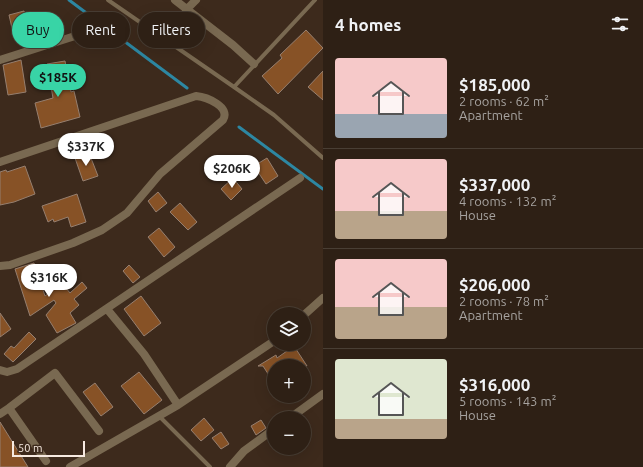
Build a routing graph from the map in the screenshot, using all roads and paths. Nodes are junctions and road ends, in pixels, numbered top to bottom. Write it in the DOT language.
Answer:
graph roads {
  1 [pos="108,0"];
  2 [pos="176,0"];
  3 [pos="196,0"];
  4 [pos="314,0"];
  5 [pos="186,10"];
  6 [pos="72,37"];
  7 [pos="0,60"];
  8 [pos="254,64"];
  9 [pos="234,87"];
  10 [pos="323,158"];
  11 [pos="0,162"];
  12 [pos="300,178"];
  13 [pos="0,266"];
  14 [pos="323,298"];
  15 [pos="107,309"];
  16 [pos="311,309"];
  17 [pos="267,346"];
  18 [pos="0,370"];
  19 [pos="323,394"];
  20 [pos="178,405"];
  21 [pos="10,408"];
  22 [pos="300,411"];
  23 [pos="0,414"];
  24 [pos="159,415"];
  25 [pos="99,431"];
  26 [pos="267,434"];
  27 [pos="46,461"];
  28 [pos="70,467"];
  29 [pos="210,467"];
  30 [pos="230,467"];
  1 -- 9 [label="lane"];
  2 -- 5 [label="street"];
  3 -- 5 [label="street"];
  4 -- 8 [label="lane"];
  5 -- 8 [label="street"];
  6 -- 7 [label="street"];
  8 -- 9 [label="lane"];
  9 -- 10 [label="lane"];
  11 -- 13 [label="street"];
  12 -- 15 [label="street"];
  14 -- 16 [label="street"];
  15 -- 18 [label="street"];
  15 -- 20 [label="street"];
  17 -- 20 [label="street"];
  19 -- 22 [label="street"];
  20 -- 24 [label="street"];
  21 -- 23 [label="street"];
  21 -- 25 [label="street"];
  21 -- 27 [label="street"];
  24 -- 28 [label="street"];
  24 -- 29 [label="lane"];
  26 -- 30 [label="street"];
}
